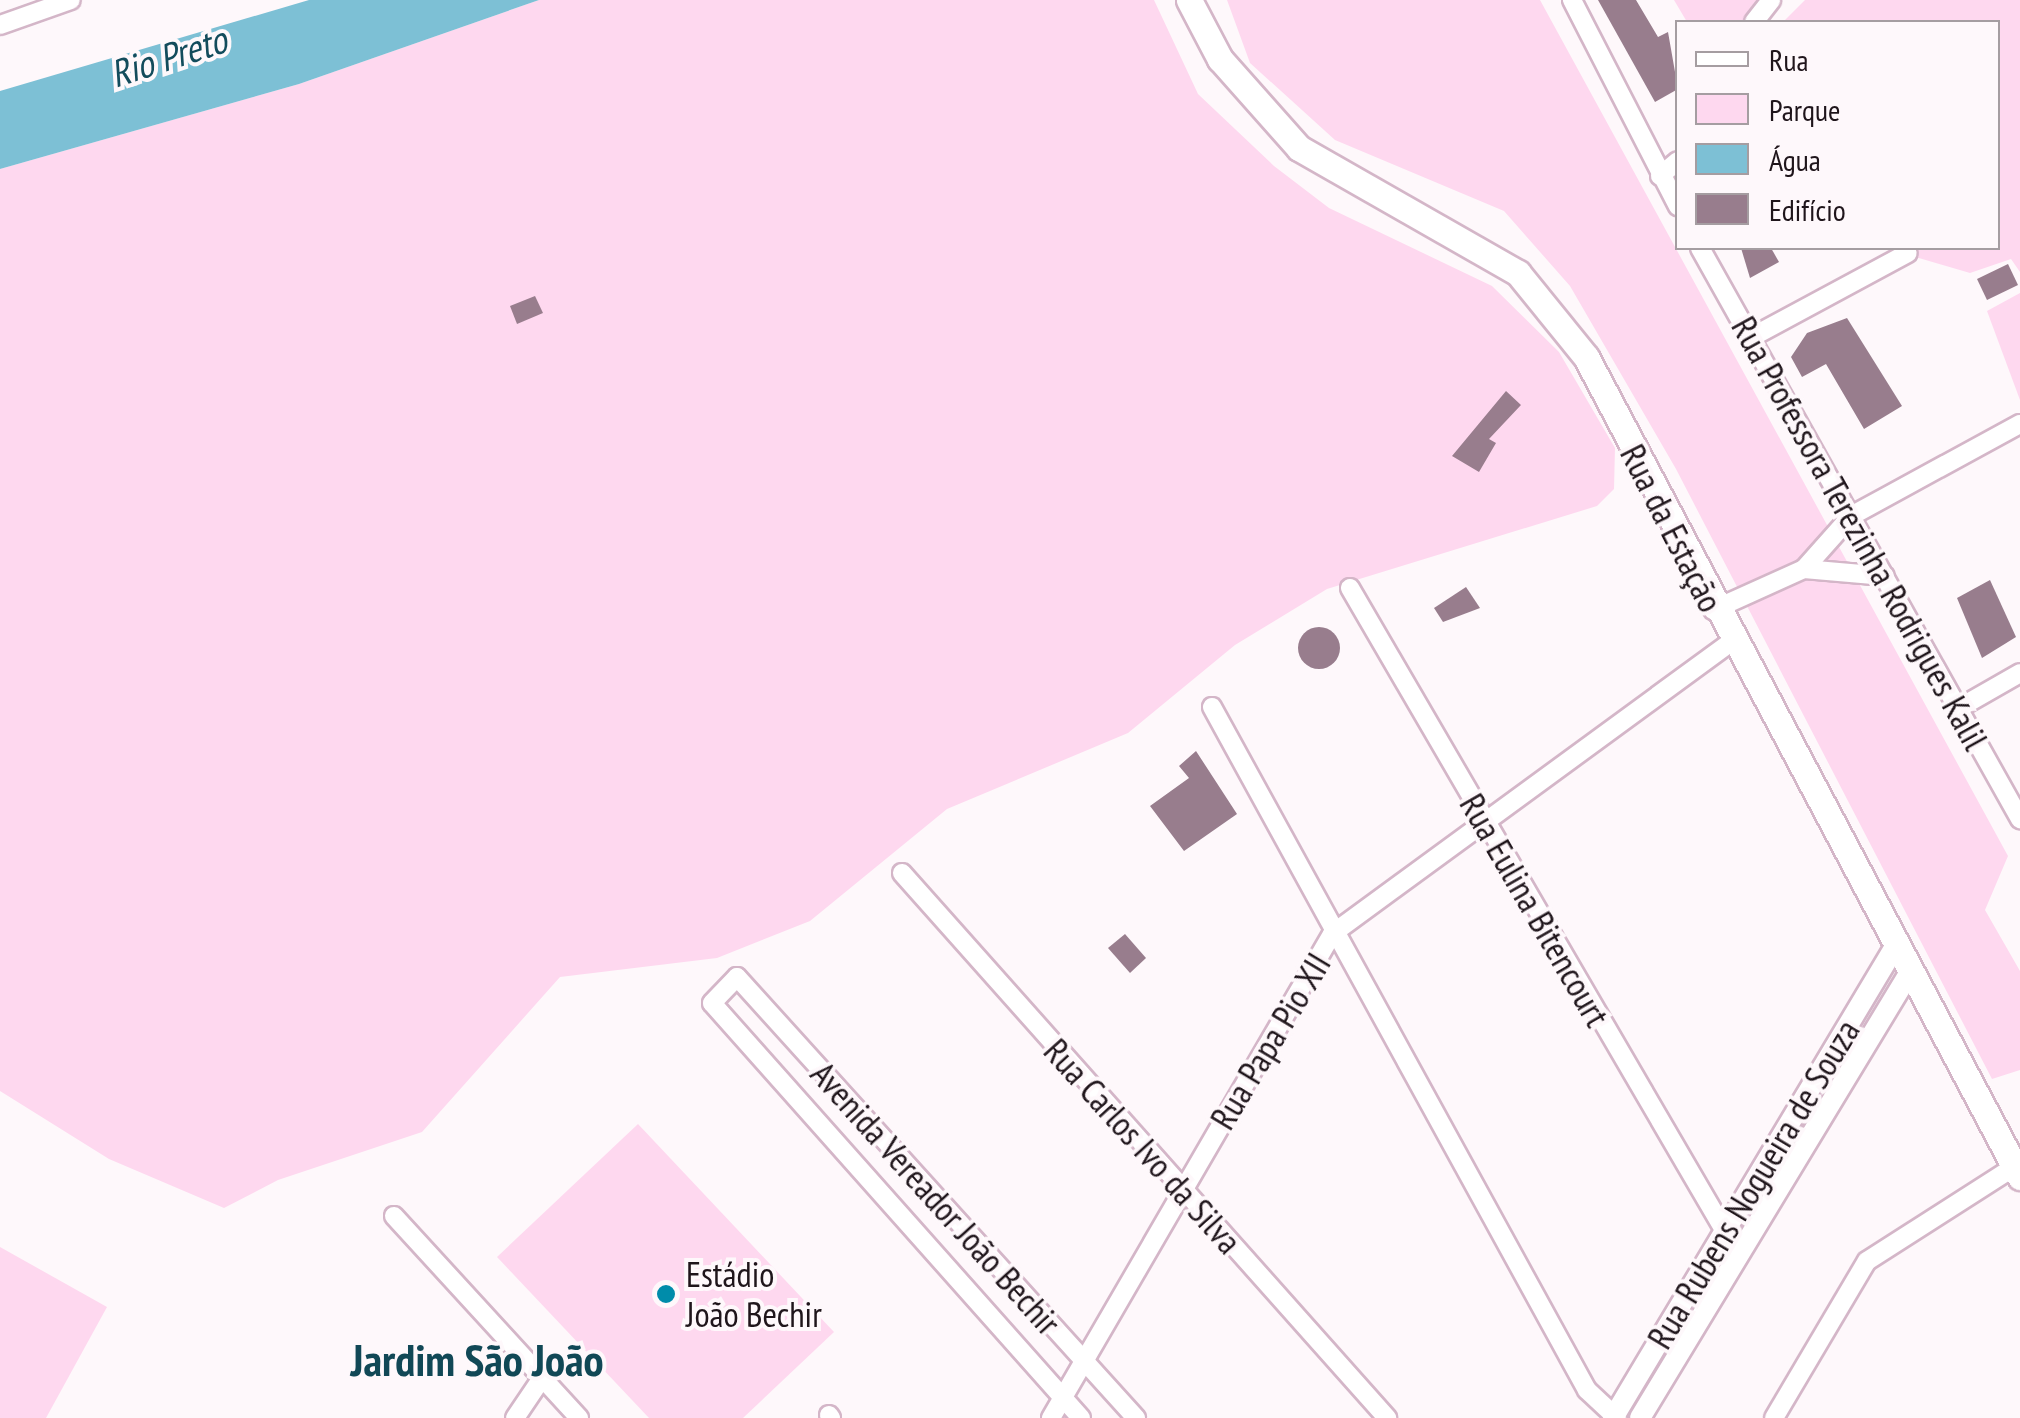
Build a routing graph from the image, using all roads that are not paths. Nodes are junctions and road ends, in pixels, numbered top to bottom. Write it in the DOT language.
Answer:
graph roads {
  1 [pos="72,0"];
  2 [pos="1189,0"];
  3 [pos="1771,0"];
  4 [pos="1573,3"];
  5 [pos="1756,20"];
  6 [pos="0,24"];
  7 [pos="1675,164"];
  8 [pos="1660,176"];
  9 [pos="1675,201"];
  10 [pos="1701,250"];
  11 [pos="1908,254"];
  12 [pos="1750,338"];
  13 [pos="2020,424"];
  14 [pos="1851,516"];
  15 [pos="1804,569"];
  16 [pos="1884,576"];
  17 [pos="1350,588"];
  18 [pos="1713,610"];
  19 [pos="1729,643"];
  20 [pos="2020,673"];
  21 [pos="1212,707"];
  22 [pos="1959,708"];
  23 [pos="2020,819"];
  24 [pos="1482,820"];
  25 [pos="902,873"];
  26 [pos="1332,934"];
  27 [pos="1893,950"];
  28 [pos="1907,977"];
  29 [pos="2017,1172"];
  30 [pos="1181,1191"];
  31 [pos="394,1216"];
  32 [pos="1723,1231"];
  33 [pos="1740,1250"];
  34 [pos="1084,1362"];
  35 [pos="542,1378"];
  36 [pos="1063,1399"];
  37 [pos="1615,1417"];
  38 [pos="514,1418"];
  39 [pos="579,1418"];
  40 [pos="1052,1418"];
  41 [pos="1081,1418"];
  42 [pos="1136,1418"];
  43 [pos="1387,1418"];
  44 [pos="1640,1418"];
  45 [pos="1774,1418"];
  1 -- 6 [label="street"];
  2 -- 18 [label="main road, Rua da Estação"];
  3 -- 5 [label="street"];
  4 -- 8 [label="street"];
  7 -- 8 [label="street"];
  8 -- 9 [label="street"];
  10 -- 12 [label="street, Rua Professora Terezinha Rodrigues Kalil"];
  11 -- 12 [label="street"];
  12 -- 14 [label="street, Rua Professora Terezinha Rodrigues Kalil"];
  13 -- 14 [label="street"];
  14 -- 15 [label="street"];
  14 -- 16 [label="street, Rua Professora Terezinha Rodrigues Kalil"];
  15 -- 16 [label="street"];
  15 -- 18 [label="street"];
  16 -- 22 [label="street, Rua Professora Terezinha Rodrigues Kalil"];
  17 -- 24 [label="street, Rua Eulina Bitencourt"];
  18 -- 19 [label="main road, Rua da Estação"];
  19 -- 24 [label="street, Rua Papa Pio XII"];
  19 -- 27 [label="main road, Rua da Estação"];
  20 -- 22 [label="street"];
  21 -- 26 [label="street"];
  22 -- 23 [label="street, Rua Professora Terezinha Rodrigues Kalil"];
  24 -- 26 [label="street, Rua Papa Pio XII"];
  24 -- 32 [label="street, Rua Eulina Bitencourt"];
  25 -- 30 [label="street, Rua Carlos Ivo da Silva"];
  26 -- 30 [label="street, Rua Papa Pio XII"];
  26 -- 37 [label="street"];
  27 -- 28 [label="main road, Rua da Estação"];
  27 -- 32 [label="street, Rua Rubens Nogueira de Souza"];
  28 -- 29 [label="main road, Rua da Estação"];
  28 -- 33 [label="street, Rua Rubens Nogueira de Souza"];
  29 -- 45 [label="street"];
  30 -- 34 [label="street, Rua Papa Pio XII"];
  30 -- 43 [label="street, Rua Carlos Ivo da Silva"];
  31 -- 35 [label="street"];
  32 -- 33 [label="street, Rua Eulina Bitencourt"];
  32 -- 37 [label="street, Rua Rubens Nogueira de Souza"];
  33 -- 44 [label="street, Rua Rubens Nogueira de Souza"];
  34 -- 36 [label="street, Rua Papa Pio XII"];
  34 -- 36 [label="street, Avenida Vereador João Bechir"];
  34 -- 42 [label="street, Avenida Vereador João Bechir"];
  35 -- 38 [label="street"];
  35 -- 39 [label="street"];
  36 -- 40 [label="street, Rua Papa Pio XII"];
  36 -- 41 [label="street, Avenida Vereador João Bechir"];
}
